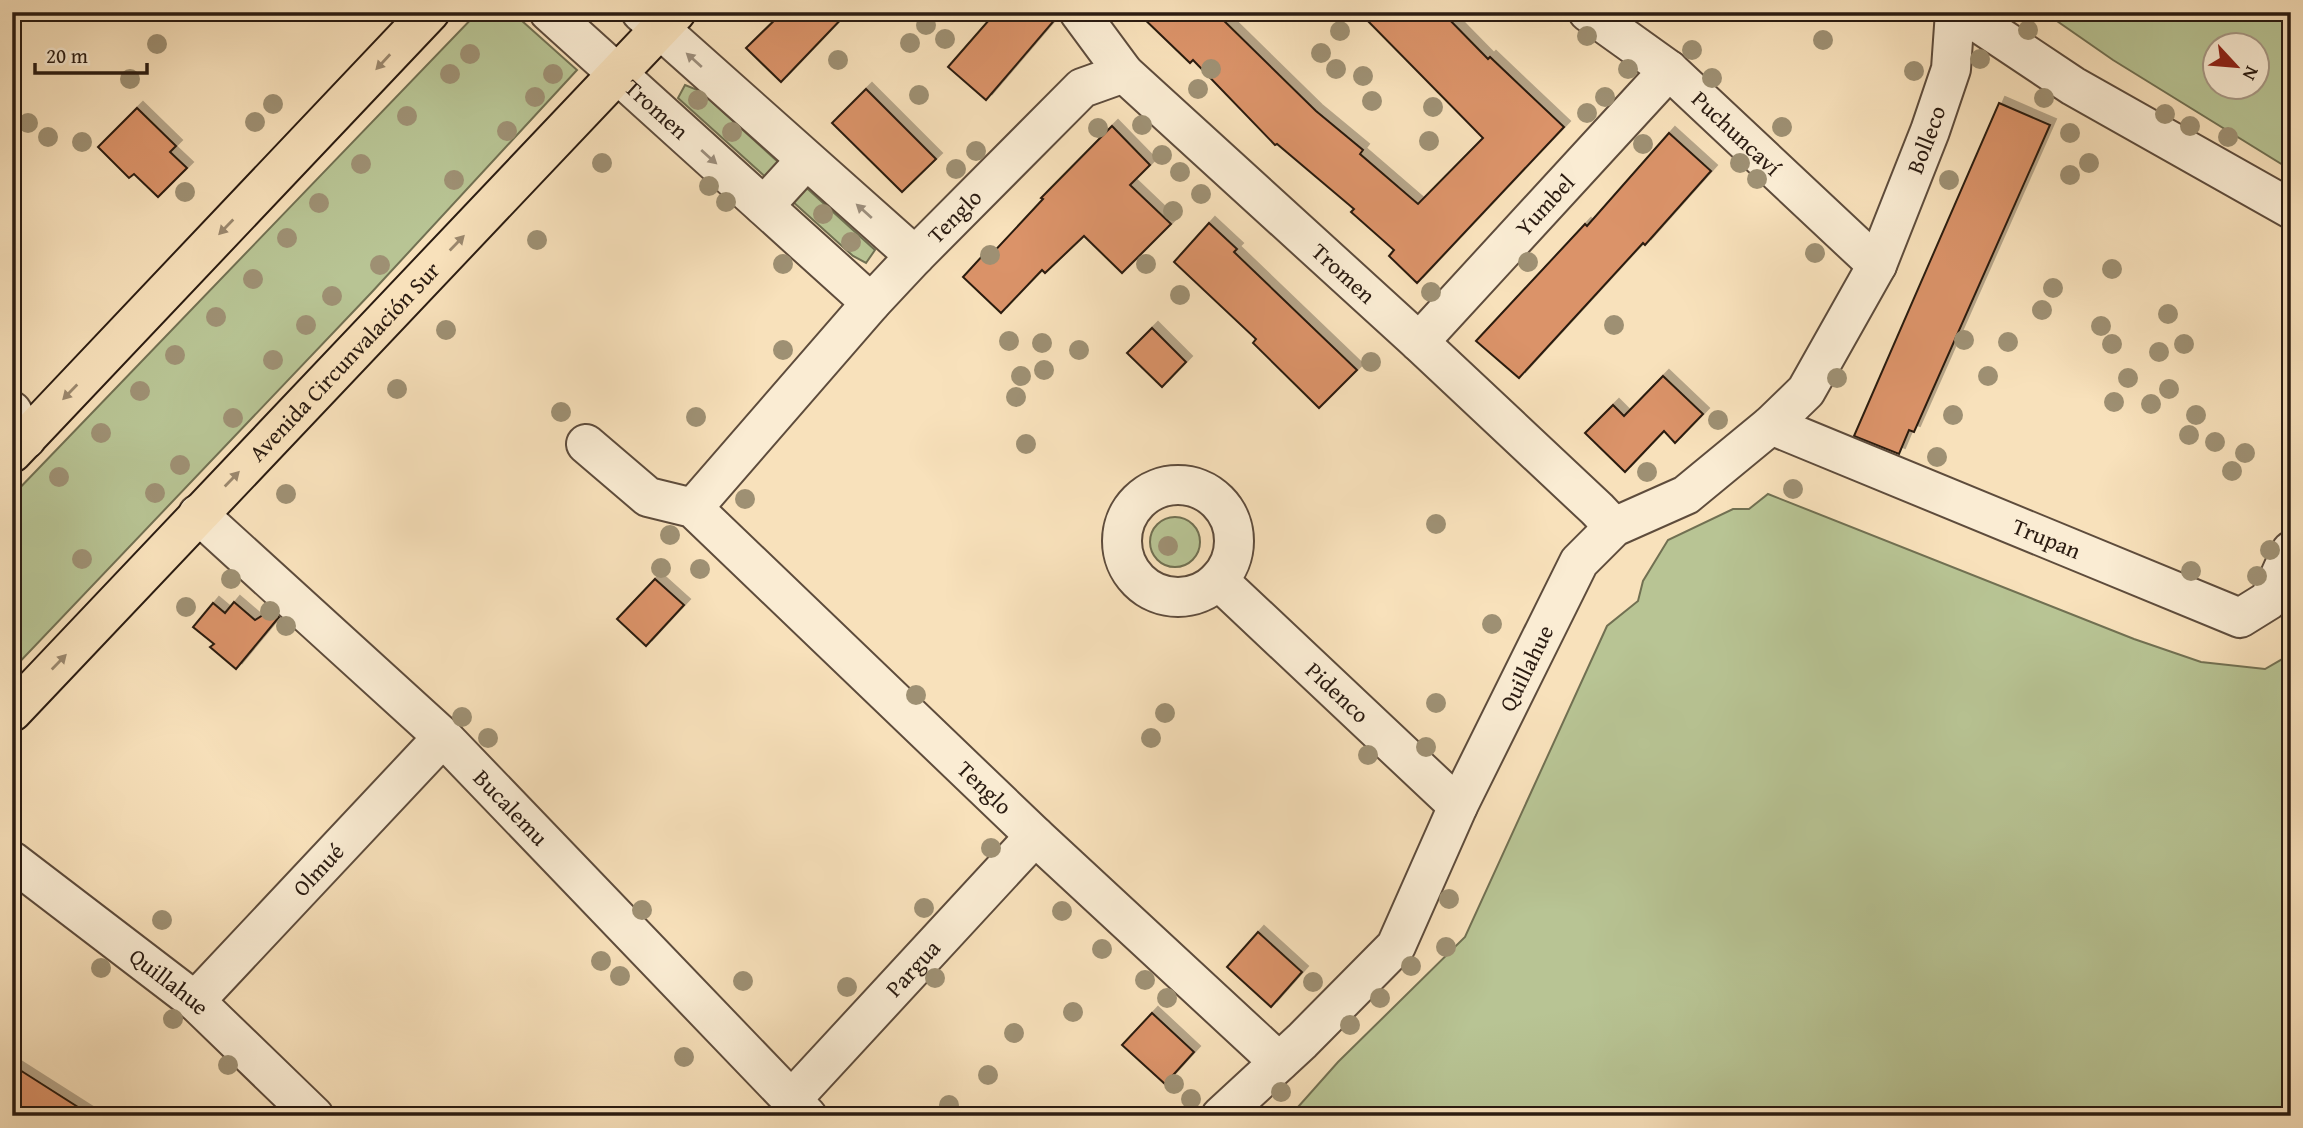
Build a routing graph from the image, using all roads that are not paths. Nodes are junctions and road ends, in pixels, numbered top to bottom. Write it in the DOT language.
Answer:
graph roads {
  1 [pos="430,12"];
  2 [pos="549,12"];
  3 [pos="1079,12"];
  4 [pos="1588,12"];
  5 [pos="1955,12"];
  6 [pos="1962,12"];
  7 [pos="659,18"];
  8 [pos="1669,70"];
  9 [pos="1124,73"];
  10 [pos="617,74"];
  11 [pos="806,160"];
  12 [pos="764,206"];
  13 [pos="2291,209"];
  14 [pos="915,257"];
  15 [pos="1878,265"];
  16 [pos="871,303"];
  17 [pos="1419,342"];
  18 [pos="1771,425"];
  19 [pos="17,434"];
  20 [pos="586,444"];
  21 [pos="693,508"];
  22 [pos="198,514"];
  23 [pos="1614,527"];
  24 [pos="2291,551"];
  25 [pos="1218,580"];
  26 [pos="12,712"];
  27 [pos="443,737"];
  28 [pos="1458,806"];
  29 [pos="1035,836"];
  30 [pos="12,861"];
  31 [pos="195,1001"];
  32 [pos="1279,1062"];
  33 [pos="800,1107"];
  34 [pos="314,1116"];
  35 [pos="1221,1116"];
  1 -- 19 [label="main road, one-way"];
  2 -- 10 [label="street, Tromen"];
  3 -- 9 [label="street, Tromen"];
  4 -- 8 [label="street, Puchuncaví"];
  5 -- 15 [label="street, Bolleco"];
  6 -- 13 [label="street"];
  7 -- 10 [label="main road, Avenida Circunvalación Sur"];
  11 -- 7 [label="street, one-way"];
  8 -- 15 [label="street, Puchuncaví"];
  8 -- 17 [label="street, Yumbel"];
  9 -- 14 [label="street, Tenglo"];
  9 -- 17 [label="street, Tromen"];
  10 -- 12 [label="street, Tromen, one-way"];
  22 -- 10 [label="main road, Avenida Circunvalación Sur, one-way"];
  11 -- 12 [label="street"];
  14 -- 11 [label="street, one-way"];
  12 -- 16 [label="street, Tromen"];
  14 -- 16 [label="street, Tenglo"];
  15 -- 18 [label="street, Quillahue"];
  16 -- 21 [label="street, Tenglo"];
  17 -- 23 [label="street, Tromen"];
  18 -- 23 [label="street, Quillahue"];
  18 -- 24 [label="street, Trupan"];
  20 -- 21 [label="street"];
  21 -- 29 [label="street, Tenglo"];
  26 -- 22 [label="main road, Avenida Circunvalación Sur, one-way"];
  22 -- 27 [label="street, Bucalemu"];
  23 -- 28 [label="street, Quillahue"];
  25 -- 28 [label="street, Pidenco"];
  27 -- 31 [label="street, Olmué"];
  27 -- 33 [label="street, Bucalemu"];
  28 -- 32 [label="street, Quillahue"];
  29 -- 32 [label="street, Tenglo"];
  29 -- 33 [label="street, Pargua"];
  30 -- 31 [label="street, Quillahue"];
  31 -- 34 [label="street, Quillahue"];
  32 -- 35 [label="street, Quillahue"];
}
